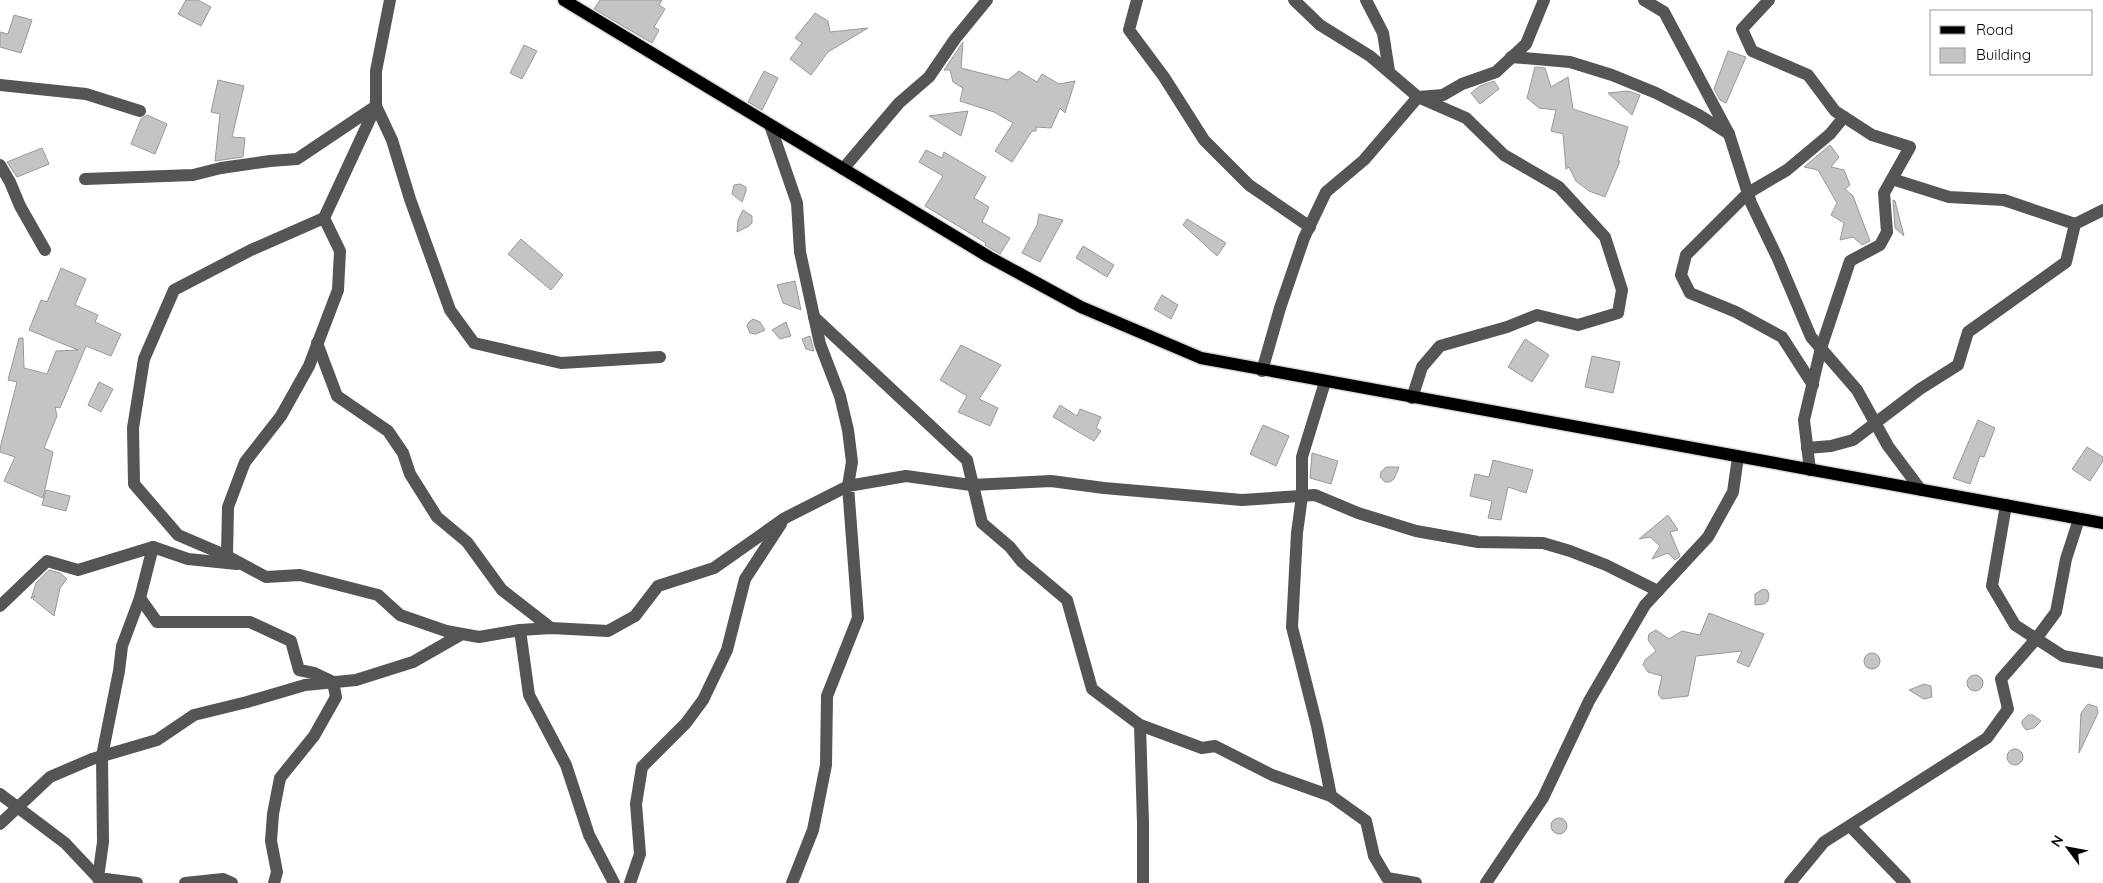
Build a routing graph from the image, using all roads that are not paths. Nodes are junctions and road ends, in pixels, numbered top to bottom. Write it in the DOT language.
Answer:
graph roads {
  1 [pos="390,0"];
  2 [pos="564,0"];
  3 [pos="987,0"];
  4 [pos="1137,0"];
  5 [pos="1294,0"];
  6 [pos="1366,0"];
  7 [pos="1544,0"];
  8 [pos="1644,0"];
  9 [pos="1769,0"];
  10 [pos="1511,57"];
  11 [pos="1389,71"];
  12 [pos="0,85"];
  13 [pos="1418,97"];
  14 [pos="376,106"];
  15 [pos="140,111"];
  16 [pos="1844,117"];
  17 [pos="770,125"];
  18 [pos="1729,134"];
  19 [pos="0,165"];
  20 [pos="844,169"];
  21 [pos="85,179"];
  22 [pos="1892,179"];
  23 [pos="1748,193"];
  24 [pos="2103,210"];
  25 [pos="324,218"];
  26 [pos="2075,224"];
  27 [pos="1310,227"];
  28 [pos="45,250"];
  29 [pos="814,317"];
  30 [pos="317,343"];
  31 [pos="1821,348"];
  32 [pos="660,357"];
  33 [pos="1262,370"];
  34 [pos="1325,382"];
  35 [pos="1813,384"];
  36 [pos="1412,398"];
  37 [pos="1876,423"];
  38 [pos="1807,448"];
  39 [pos="1738,457"];
  40 [pos="1810,470"];
  41 [pos="971,485"];
  42 [pos="848,486"];
  43 [pos="1921,490"];
  44 [pos="1302,496"];
  45 [pos="2006,505"];
  46 [pos="785,518"];
  47 [pos="2079,519"];
  48 [pos="2103,523"];
  49 [pos="153,547"];
  50 [pos="227,556"];
  51 [pos="242,564"];
  52 [pos="1658,591"];
  53 [pos="140,598"];
  54 [pos="0,606"];
  55 [pos="550,628"];
  56 [pos="520,630"];
  57 [pos="462,634"];
  58 [pos="2036,639"];
  59 [pos="2103,663"];
  60 [pos="333,682"];
  61 [pos="1140,725"];
  62 [pos="102,756"];
  63 [pos="0,794"];
  64 [pos="1331,796"];
  65 [pos="16,808"];
  66 [pos="0,824"];
  67 [pos="1850,826"];
  68 [pos="99,881"];
  69 [pos="137,883"];
  70 [pos="185,883"];
  71 [pos="232,883"];
  72 [pos="274,883"];
  73 [pos="614,883"];
  74 [pos="630,883"];
  75 [pos="792,883"];
  76 [pos="1143,883"];
  77 [pos="1416,883"];
  78 [pos="1486,883"];
  79 [pos="1790,883"];
  80 [pos="1905,883"];
  1 -- 14 [label="street"];
  2 -- 17 [label="main road"];
  3 -- 20 [label="street"];
  4 -- 27 [label="street"];
  5 -- 11 [label="street"];
  6 -- 11 [label="street"];
  7 -- 10 [label="street"];
  8 -- 18 [label="street"];
  9 -- 16 [label="street"];
  10 -- 13 [label="street"];
  10 -- 18 [label="street"];
  11 -- 13 [label="street"];
  12 -- 15 [label="street"];
  13 -- 27 [label="street"];
  13 -- 36 [label="street"];
  14 -- 21 [label="street"];
  14 -- 25 [label="street"];
  14 -- 32 [label="street"];
  16 -- 22 [label="street"];
  16 -- 23 [label="street"];
  17 -- 20 [label="main road"];
  17 -- 29 [label="street"];
  18 -- 23 [label="street"];
  19 -- 28 [label="street"];
  20 -- 33 [label="main road"];
  22 -- 26 [label="street"];
  22 -- 31 [label="street"];
  23 -- 31 [label="street"];
  23 -- 35 [label="street"];
  24 -- 26 [label="street"];
  25 -- 30 [label="street"];
  25 -- 50 [label="street"];
  26 -- 37 [label="street"];
  27 -- 33 [label="street"];
  29 -- 41 [label="street"];
  29 -- 42 [label="street"];
  30 -- 50 [label="street"];
  30 -- 55 [label="street"];
  31 -- 35 [label="street"];
  31 -- 37 [label="street"];
  33 -- 34 [label="main road"];
  34 -- 36 [label="main road"];
  34 -- 44 [label="street"];
  35 -- 38 [label="street"];
  36 -- 39 [label="main road"];
  37 -- 38 [label="street"];
  37 -- 43 [label="street"];
  38 -- 40 [label="street"];
  39 -- 40 [label="main road"];
  39 -- 52 [label="street"];
  40 -- 43 [label="main road"];
  41 -- 42 [label="street"];
  41 -- 44 [label="street"];
  41 -- 61 [label="street"];
  42 -- 46 [label="street"];
  42 -- 75 [label="street"];
  43 -- 45 [label="main road"];
  44 -- 52 [label="street"];
  44 -- 64 [label="street"];
  45 -- 47 [label="main road"];
  45 -- 58 [label="street"];
  46 -- 55 [label="street"];
  46 -- 74 [label="street"];
  47 -- 48 [label="main road"];
  47 -- 58 [label="street"];
  49 -- 51 [label="street"];
  49 -- 53 [label="street"];
  49 -- 54 [label="street"];
  50 -- 51 [label="street"];
  51 -- 57 [label="street"];
  52 -- 78 [label="street"];
  53 -- 60 [label="street"];
  53 -- 62 [label="street"];
  55 -- 56 [label="street"];
  56 -- 57 [label="street"];
  56 -- 73 [label="street"];
  57 -- 60 [label="street"];
  58 -- 59 [label="street"];
  58 -- 67 [label="street"];
  60 -- 62 [label="street"];
  60 -- 72 [label="street"];
  61 -- 64 [label="street"];
  61 -- 76 [label="street"];
  62 -- 65 [label="street"];
  62 -- 68 [label="street"];
  63 -- 65 [label="street"];
  64 -- 77 [label="street"];
  65 -- 66 [label="street"];
  65 -- 68 [label="street"];
  67 -- 79 [label="street"];
  67 -- 80 [label="street"];
  68 -- 69 [label="street"];
  70 -- 71 [label="street"];
}
